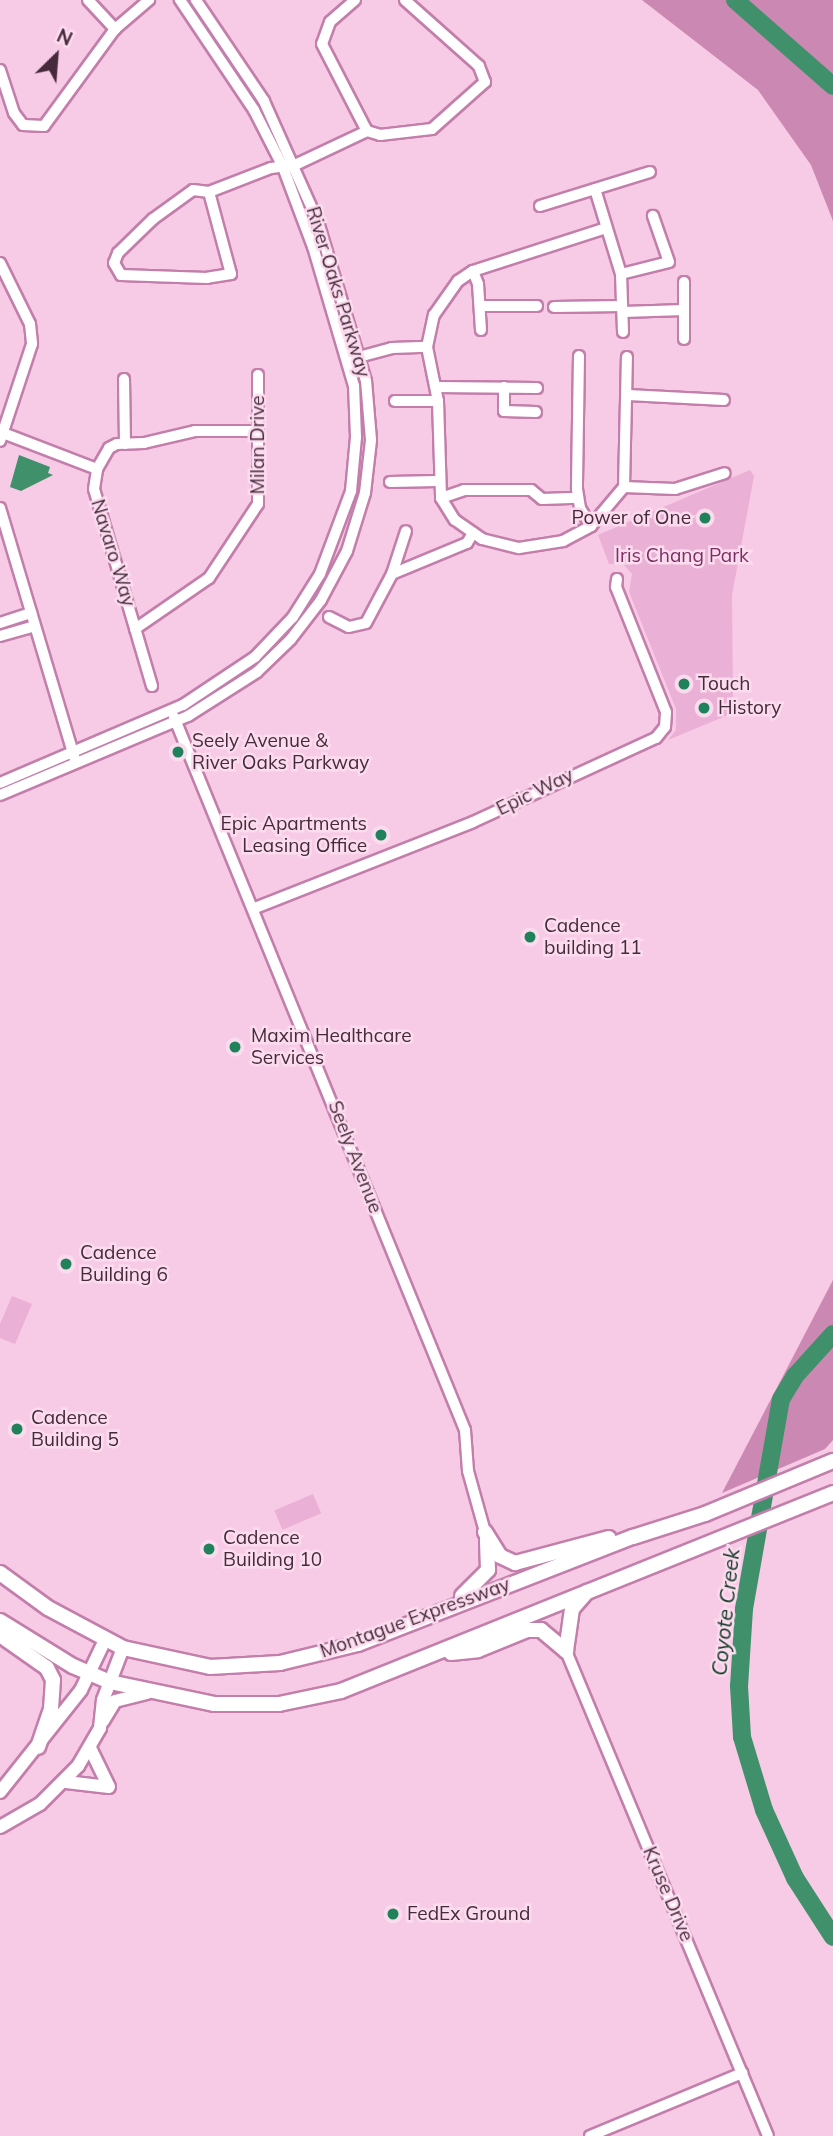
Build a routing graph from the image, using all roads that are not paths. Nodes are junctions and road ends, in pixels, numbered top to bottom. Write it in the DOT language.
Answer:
graph roads {
  1 [pos="88,0"];
  2 [pos="149,0"];
  3 [pos="180,0"];
  4 [pos="196,0"];
  5 [pos="355,0"];
  6 [pos="405,0"];
  7 [pos="116,29"];
  8 [pos="0,70"];
  9 [pos="2,86"];
  10 [pos="367,131"];
  11 [pos="295,165"];
  12 [pos="283,167"];
  13 [pos="650,172"];
  14 [pos="595,189"];
  15 [pos="209,192"];
  16 [pos="540,206"];
  17 [pos="653,216"];
  18 [pos="606,228"];
  19 [pos="0,263"];
  20 [pos="473,271"];
  21 [pos="621,274"];
  22 [pos="684,282"];
  23 [pos="480,306"];
  24 [pos="537,306"];
  25 [pos="555,307"];
  26 [pos="623,309"];
  27 [pos="684,310"];
  28 [pos="481,330"];
  29 [pos="624,332"];
  30 [pos="684,339"];
  31 [pos="427,347"];
  32 [pos="361,356"];
  33 [pos="579,356"];
  34 [pos="627,357"];
  35 [pos="349,360"];
  36 [pos="258,375"];
  37 [pos="124,379"];
  38 [pos="436,387"];
  39 [pos="504,387"];
  40 [pos="537,388"];
  41 [pos="628,395"];
  42 [pos="724,400"];
  43 [pos="395,401"];
  44 [pos="438,401"];
  45 [pos="536,412"];
  46 [pos="258,431"];
  47 [pos="2,437"];
  48 [pos="125,444"];
  49 [pos="97,469"];
  50 [pos="725,473"];
  51 [pos="437,481"];
  52 [pos="390,482"];
  53 [pos="624,487"];
  54 [pos="441,498"];
  55 [pos="578,498"];
  56 [pos="0,508"];
  57 [pos="592,526"];
  58 [pos="406,531"];
  59 [pos="473,533"];
  60 [pos="392,574"];
  61 [pos="617,579"];
  62 [pos="31,612"];
  63 [pos="329,617"];
  64 [pos="0,623"];
  65 [pos="34,626"];
  66 [pos="135,629"];
  67 [pos="0,636"];
  68 [pos="152,686"];
  69 [pos="171,710"];
  70 [pos="176,721"];
  71 [pos="74,758"];
  72 [pos="0,783"];
  73 [pos="0,795"];
  74 [pos="255,908"];
  75 [pos="832,1462"];
  76 [pos="833,1493"];
  77 [pos="485,1532"];
  78 [pos="633,1537"];
  79 [pos="0,1573"];
  80 [pos="594,1586"];
  81 [pos="452,1604"];
  82 [pos="0,1621"];
  83 [pos="0,1635"];
  84 [pos="105,1640"];
  85 [pos="123,1648"];
  86 [pos="566,1651"];
  87 [pos="430,1656"];
  88 [pos="90,1674"];
  89 [pos="110,1682"];
  90 [pos="147,1693"];
  91 [pos="100,1728"];
  92 [pos="38,1747"];
  93 [pos="90,1748"];
  94 [pos="66,1782"];
  95 [pos="0,1792"];
  96 [pos="0,1827"];
  97 [pos="742,2073"];
  98 [pos="590,2136"];
  99 [pos="768,2136"];
  1 -- 7 [label="street"];
  2 -- 7 [label="street"];
  3 -- 12 [label="street, River Oaks Parkway"];
  4 -- 11 [label="street, River Oaks Parkway"];
  5 -- 10 [label="street"];
  6 -- 10 [label="street"];
  7 -- 9 [label="street"];
  8 -- 9 [label="street"];
  10 -- 11 [label="street"];
  11 -- 12 [label="street"];
  11 -- 32 [label="street, River Oaks Parkway"];
  12 -- 15 [label="street"];
  12 -- 35 [label="street, River Oaks Parkway"];
  13 -- 14 [label="street"];
  14 -- 16 [label="street"];
  14 -- 18 [label="street"];
  15 -- 15 [label="street"];
  17 -- 21 [label="street"];
  18 -- 20 [label="street"];
  18 -- 21 [label="street"];
  19 -- 47 [label="street"];
  20 -- 23 [label="street"];
  20 -- 31 [label="street"];
  21 -- 26 [label="street"];
  22 -- 27 [label="street"];
  23 -- 24 [label="street"];
  23 -- 28 [label="street"];
  25 -- 26 [label="street"];
  26 -- 27 [label="street"];
  26 -- 29 [label="street"];
  27 -- 30 [label="street"];
  31 -- 32 [label="street"];
  31 -- 38 [label="street"];
  32 -- 35 [label="street"];
  32 -- 70 [label="street, River Oaks Parkway"];
  33 -- 55 [label="street"];
  34 -- 41 [label="street"];
  35 -- 69 [label="street, River Oaks Parkway"];
  36 -- 46 [label="street, Milan Drive"];
  37 -- 48 [label="street"];
  38 -- 39 [label="street"];
  38 -- 44 [label="street"];
  39 -- 40 [label="street"];
  39 -- 45 [label="street"];
  41 -- 42 [label="street"];
  41 -- 53 [label="street"];
  43 -- 44 [label="street"];
  44 -- 51 [label="street"];
  46 -- 48 [label="street"];
  46 -- 66 [label="street, Milan Drive"];
  47 -- 49 [label="street"];
  48 -- 49 [label="street"];
  49 -- 66 [label="street, Navaro Way"];
  50 -- 53 [label="street"];
  51 -- 52 [label="street"];
  51 -- 54 [label="street"];
  53 -- 57 [label="street"];
  54 -- 55 [label="street"];
  54 -- 59 [label="street"];
  55 -- 57 [label="street"];
  56 -- 62 [label="street"];
  57 -- 59 [label="street"];
  58 -- 60 [label="street"];
  59 -- 60 [label="street"];
  60 -- 63 [label="street"];
  61 -- 74 [label="street, Epic Way"];
  62 -- 64 [label="street"];
  62 -- 65 [label="street"];
  65 -- 67 [label="street"];
  65 -- 71 [label="street"];
  66 -- 68 [label="street, Navaro Way"];
  69 -- 70 [label="street, Seely Avenue"];
  69 -- 71 [label="street, River Oaks Parkway"];
  70 -- 71 [label="street, River Oaks Parkway"];
  70 -- 74 [label="street, Seely Avenue"];
  71 -- 72 [label="street, River Oaks Parkway"];
  71 -- 73 [label="street"];
  74 -- 77 [label="street, Seely Avenue"];
  75 -- 78 [label="highway, Montague Expressway"];
  76 -- 80 [label="highway, Montague Expressway"];
  77 -- 78 [label="highway"];
  77 -- 81 [label="highway"];
  78 -- 81 [label="highway, Montague Expressway"];
  79 -- 84 [label="highway, Montague Expressway"];
  80 -- 86 [label="highway"];
  80 -- 87 [label="highway, Montague Expressway"];
  81 -- 85 [label="highway, Montague Expressway"];
  82 -- 88 [label="highway, Montague Expressway"];
  83 -- 92 [label="highway"];
  84 -- 85 [label="highway, Montague Expressway"];
  84 -- 88 [label="main road"];
  85 -- 89 [label="main road"];
  86 -- 87 [label="highway"];
  86 -- 97 [label="street, Kruse Drive"];
  87 -- 90 [label="highway, Montague Expressway"];
  88 -- 89 [label="highway, Montague Expressway"];
  88 -- 92 [label="main road"];
  89 -- 90 [label="highway, Montague Expressway"];
  89 -- 91 [label="main road"];
  90 -- 91 [label="main road"];
  91 -- 93 [label="main road"];
  92 -- 95 [label="main road"];
  93 -- 94 [label="main road"];
  93 -- 94 [label="main road"];
  94 -- 96 [label="main road"];
  97 -- 98 [label="street"];
  97 -- 99 [label="street, Kruse Drive"];
}
